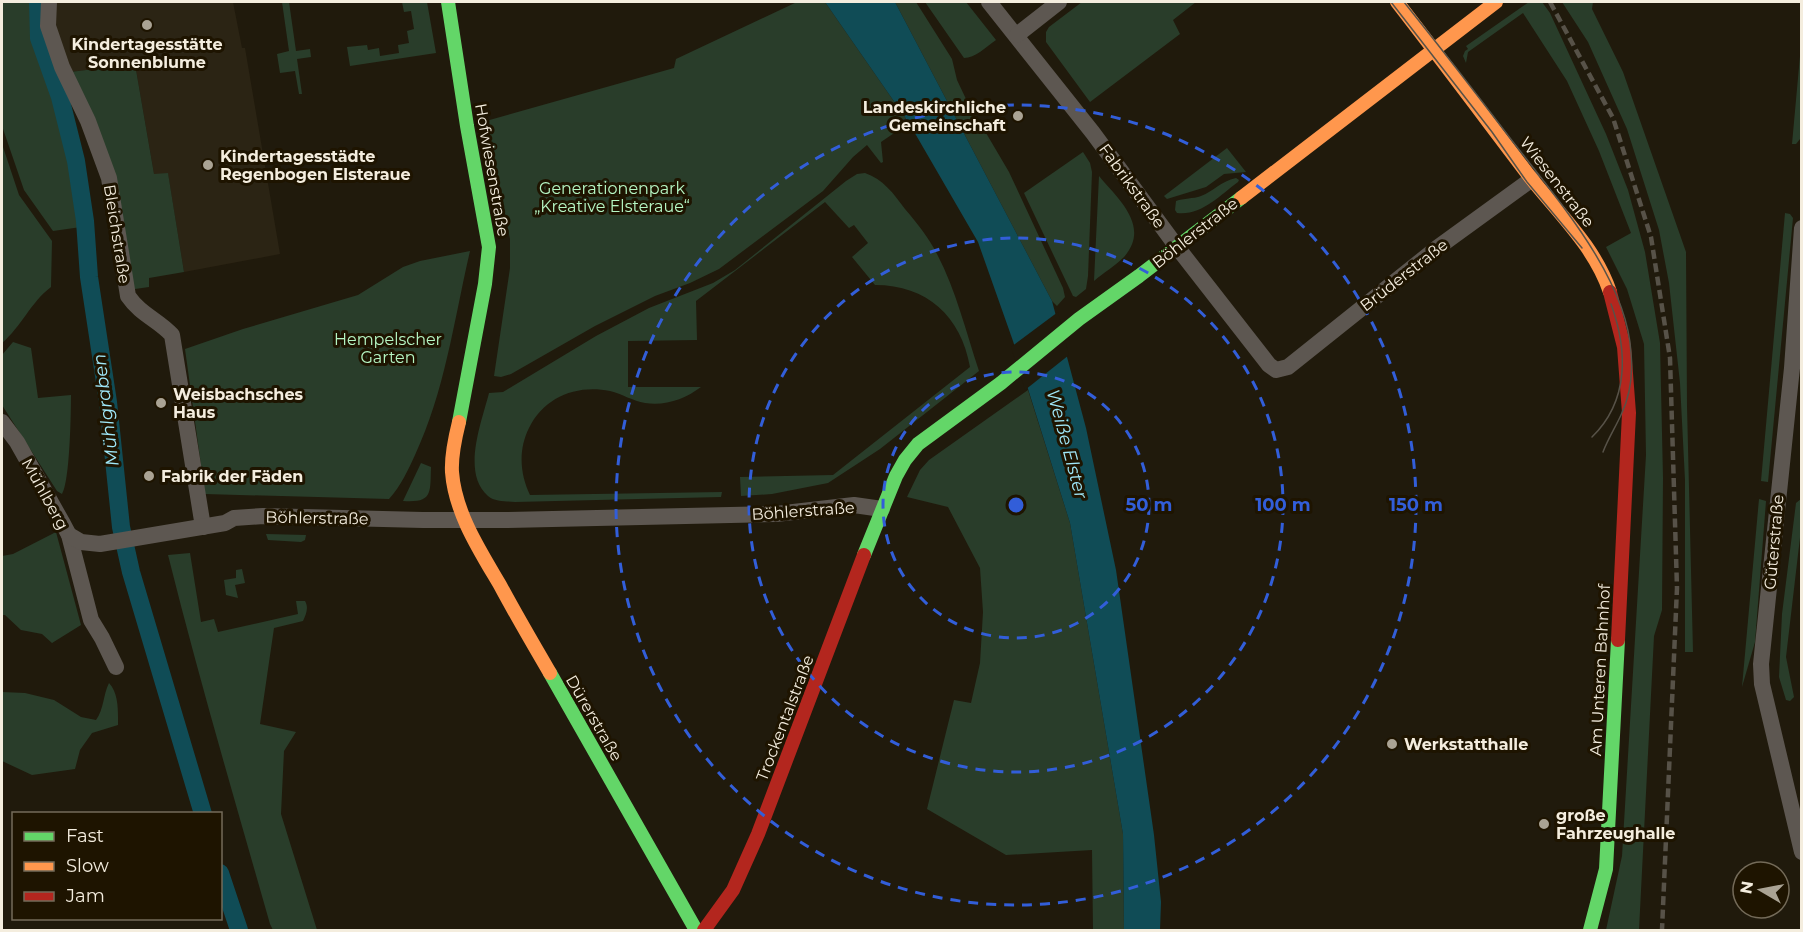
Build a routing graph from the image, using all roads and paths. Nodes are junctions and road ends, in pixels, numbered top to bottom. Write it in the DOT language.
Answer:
graph roads {
  1 [pos="49,2"];
  2 [pos="448,2"];
  3 [pos="989,2"];
  4 [pos="1059,2"];
  5 [pos="1397,2"];
  6 [pos="1496,2"];
  7 [pos="1017,35"];
  8 [pos="1434,48"];
  9 [pos="1532,179"];
  10 [pos="1802,228"];
  11 [pos="1177,247"];
  12 [pos="1276,370"];
  13 [pos="1630,409"];
  14 [pos="2,422"];
  15 [pos="882,509"];
  16 [pos="466,520"];
  17 [pos="203,526"];
  18 [pos="69,535"];
  19 [pos="116,667"];
  20 [pos="1802,852"];
  21 [pos="696,930"];
  22 [pos="704,930"];
  23 [pos="1590,930"];
  1 -- 17 [label="street, Bleichstraße"];
  2 -- 16 [label="street, Hofwiesenstraße"];
  3 -- 7 [label="street, Fabrikstraße"];
  4 -- 7 [label="street"];
  5 -- 8 [label="street, Wiesenstraße"];
  6 -- 8 [label="street, Böhlerstraße"];
  7 -- 11 [label="street, Fabrikstraße"];
  8 -- 9 [label="street, Wiesenstraße"];
  8 -- 11 [label="street, Böhlerstraße"];
  9 -- 12 [label="street, Brüderstraße"];
  9 -- 13 [label="street, Wiesenstraße"];
  10 -- 20 [label="street, Güterstraße"];
  11 -- 12 [label="street, Fabrikstraße"];
  11 -- 15 [label="street, Böhlerstraße"];
  13 -- 23 [label="street, Am Unteren Bahnhof"];
  14 -- 18 [label="street, Mühlberg"];
  15 -- 16 [label="street, Böhlerstraße"];
  15 -- 22 [label="street, Trockentalstraße"];
  16 -- 17 [label="street, Böhlerstraße"];
  16 -- 21 [label="street, Dürerstraße"];
  17 -- 18 [label="street, Böhlerstraße"];
  18 -- 19 [label="street, Mühlberg"];
}
